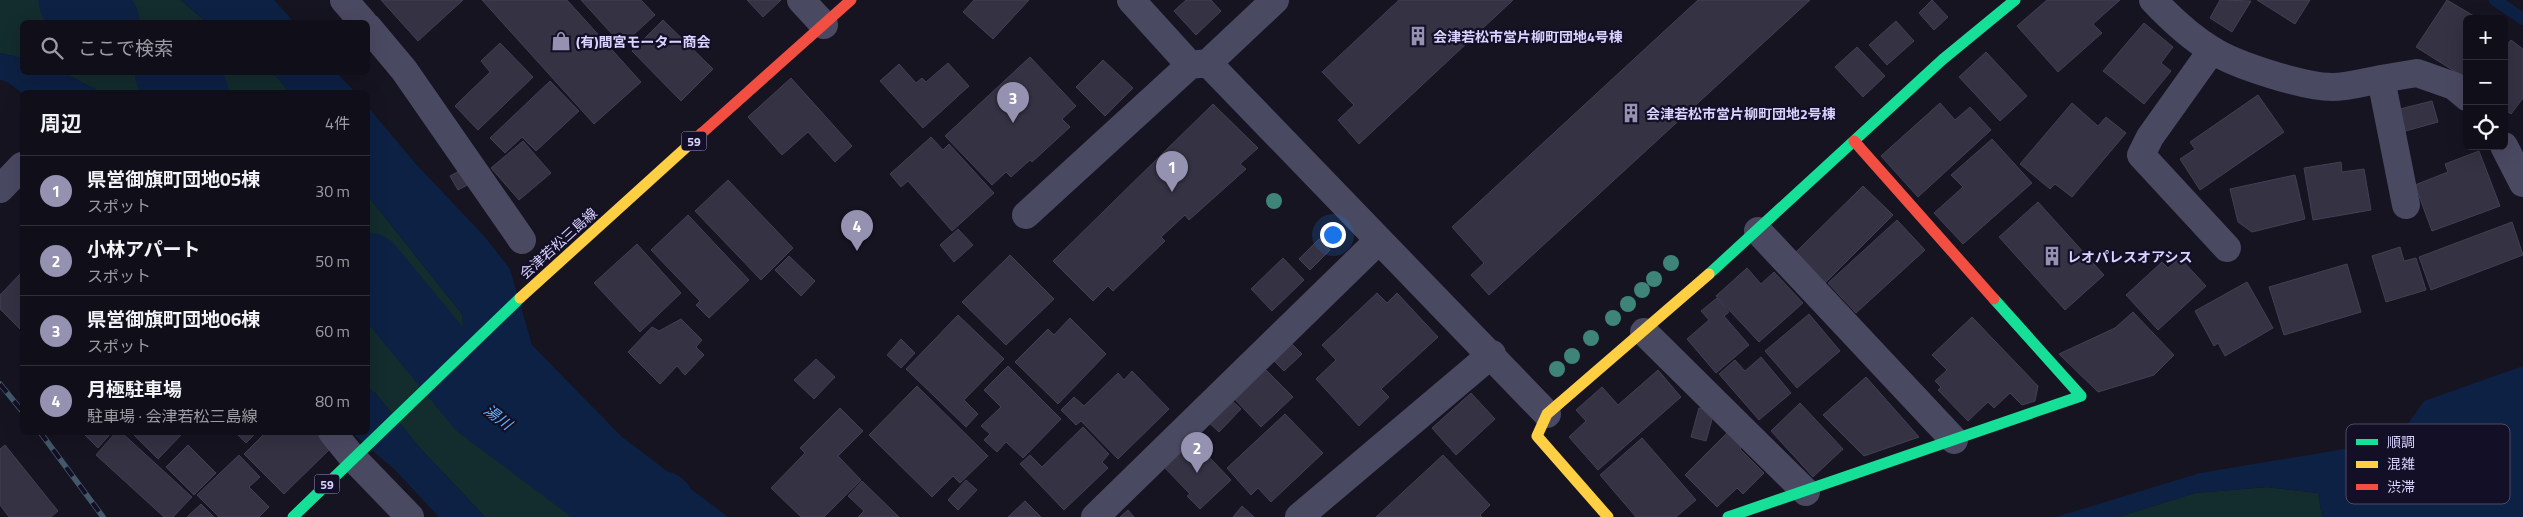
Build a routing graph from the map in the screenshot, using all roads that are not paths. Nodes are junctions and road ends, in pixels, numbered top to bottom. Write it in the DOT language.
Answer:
graph roads {
  1 [pos="344,0"];
  2 [pos="801,0"];
  3 [pos="851,0"];
  4 [pos="1132,0"];
  5 [pos="1275,0"];
  6 [pos="2015,0"];
  7 [pos="2153,0"];
  8 [pos="361,20"];
  9 [pos="824,25"];
  10 [pos="370,29"];
  11 [pos="2212,50"];
  12 [pos="1199,64"];
  13 [pos="2381,79"];
  14 [pos="2463,94"];
  15 [pos="1854,142"];
  16 [pos="2506,150"];
  17 [pos="20,168"];
  18 [pos="2523,183"];
  19 [pos="0,190"];
  20 [pos="2406,205"];
  21 [pos="1026,215"];
  22 [pos="1758,231"];
  23 [pos="522,240"];
  24 [pos="1378,241"];
  25 [pos="2227,248"];
  26 [pos="1644,332"];
  27 [pos="1492,354"];
  28 [pos="1547,414"];
  29 [pos="335,435"];
  30 [pos="1954,440"];
  31 [pos="357,454"];
  32 [pos="1806,492"];
  33 [pos="293,517"];
  34 [pos="410,517"];
  35 [pos="1095,517"];
  36 [pos="1299,517"];
  37 [pos="1608,517"];
  38 [pos="1728,517"];
  1 -- 8 [label="street"];
  2 -- 9 [label="street"];
  3 -- 9 [label="street, 会津若松三島線 / 59"];
  4 -- 12 [label="street"];
  5 -- 12 [label="street"];
  6 -- 15 [label="street"];
  7 -- 11 [label="street"];
  9 -- 31 [label="street, 会津若松三島線 / 59"];
  10 -- 23 [label="street"];
  11 -- 13 [label="street"];
  11 -- 25 [label="street"];
  12 -- 21 [label="street"];
  12 -- 24 [label="street"];
  13 -- 14 [label="street"];
  13 -- 20 [label="street"];
  15 -- 22 [label="street"];
  15 -- 30 [label="street"];
  16 -- 18 [label="street"];
  17 -- 19 [label="street"];
  22 -- 26 [label="street"];
  22 -- 30 [label="street"];
  24 -- 27 [label="street"];
  24 -- 35 [label="street"];
  26 -- 28 [label="street"];
  26 -- 32 [label="street"];
  27 -- 28 [label="street"];
  27 -- 36 [label="street"];
  28 -- 37 [label="street"];
  29 -- 31 [label="street"];
  30 -- 32 [label="street"];
  31 -- 33 [label="street, 会津若松三島線 / 59"];
  31 -- 34 [label="street"];
  32 -- 38 [label="street"];
}
